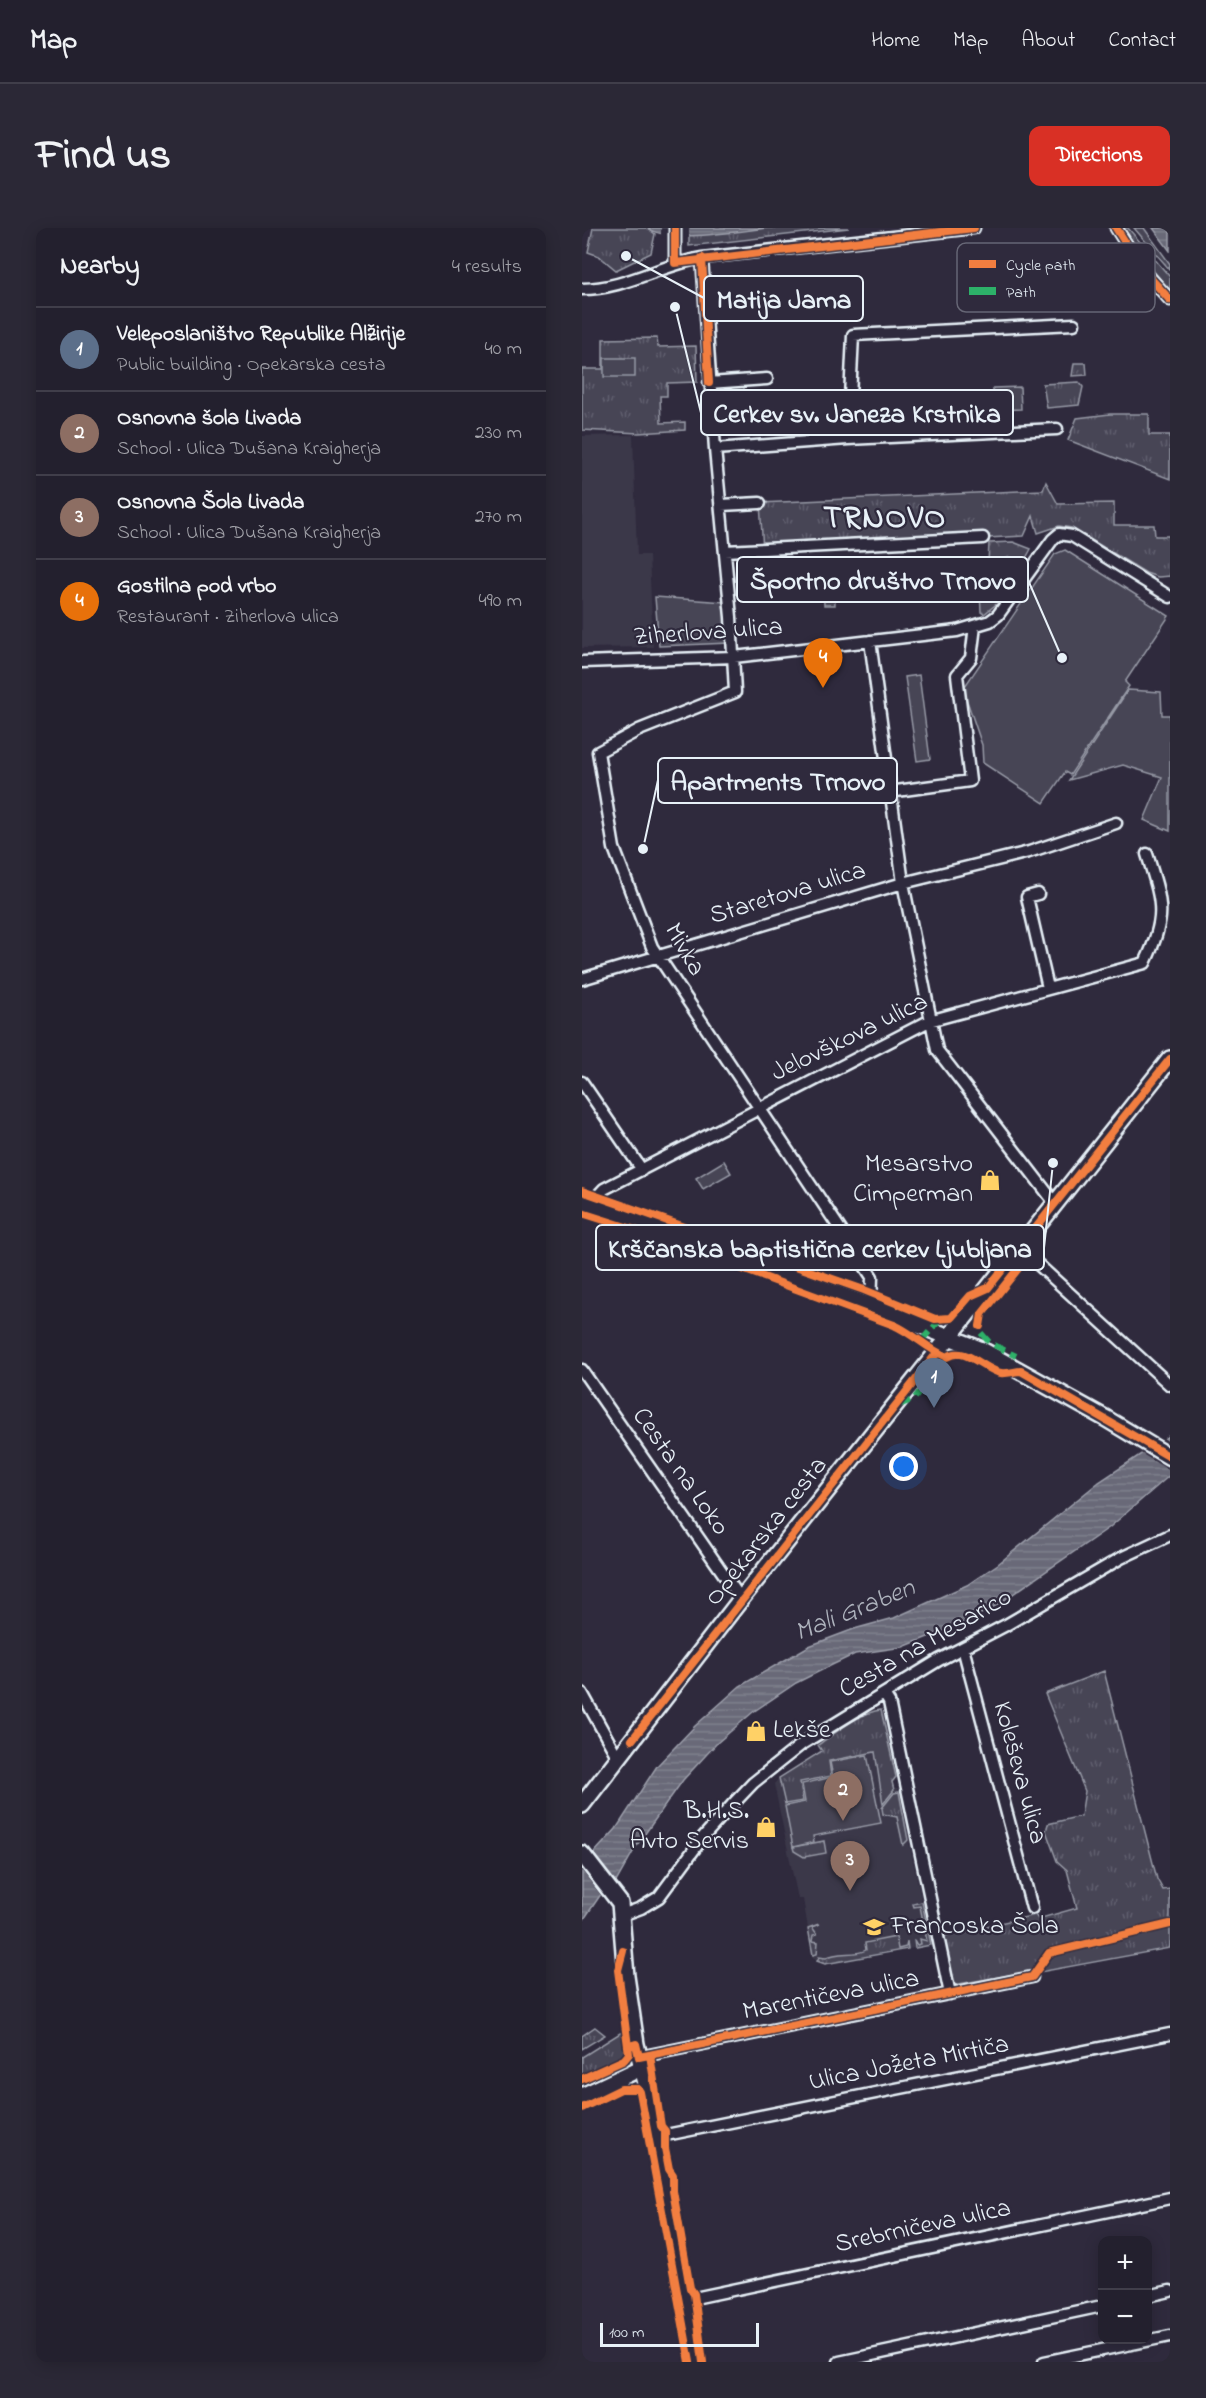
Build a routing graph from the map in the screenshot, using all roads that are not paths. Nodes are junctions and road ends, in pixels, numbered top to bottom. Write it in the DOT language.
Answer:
graph roads {
  1 [pos="675,228"];
  2 [pos="974,228"];
  3 [pos="1116,228"];
  4 [pos="1126,243"];
  5 [pos="702,258"];
  6 [pos="675,262"];
  7 [pos="1155,283"];
  8 [pos="582,290"];
  9 [pos="1170,300"];
  10 [pos="1074,324"];
  11 [pos="767,379"];
  12 [pos="709,383"];
  13 [pos="1057,429"];
  14 [pos="848,439"];
  15 [pos="715,449"];
  16 [pos="760,503"];
  17 [pos="721,505"];
  18 [pos="983,538"];
  19 [pos="725,551"];
  20 [pos="1170,598"];
  21 [pos="975,626"];
  22 [pos="870,641"];
  23 [pos="734,657"];
  24 [pos="582,662"];
  25 [pos="889,792"];
  26 [pos="1116,823"];
  27 [pos="1147,854"];
  28 [pos="903,883"];
  29 [pos="1038,894"];
  30 [pos="658,957"];
  31 [pos="582,979"];
  32 [pos="1048,988"];
  33 [pos="929,1021"];
  34 [pos="1170,1059"];
  35 [pos="582,1082"];
  36 [pos="759,1107"];
  37 [pos="642,1170"];
  38 [pos="1055,1203"];
  39 [pos="586,1204"];
  40 [pos="1020,1248"];
  41 [pos="871,1306"];
  42 [pos="949,1337"];
  43 [pos="582,1370"];
  44 [pos="1170,1384"];
  45 [pos="1170,1457"];
  46 [pos="1170,1535"];
  47 [pos="741,1599"];
  48 [pos="963,1648"];
  49 [pos="582,1693"];
  50 [pos="884,1694"];
  51 [pos="618,1758"];
  52 [pos="582,1805"];
  53 [pos="582,1854"];
  54 [pos="1032,1908"];
  55 [pos="622,1915"];
  56 [pos="1032,1977"];
  57 [pos="950,1994"];
  58 [pos="1170,2034"];
  59 [pos="640,2062"];
  60 [pos="582,2096"];
  61 [pos="656,2137"];
  62 [pos="1170,2198"];
  63 [pos="1170,2291"];
  64 [pos="1152,2295"];
  65 [pos="685,2300"];
  66 [pos="1098,2307"];
  67 [pos="1170,2336"];
  68 [pos="697,2362"];
  69 [pos="839,2362"];
  70 [pos="1044,2362"];
  1 -- 6 [label="street"];
  2 -- 5 [label="street"];
  3 -- 4 [label="street"];
  5 -- 6 [label="street"];
  5 -- 12 [label="street"];
  6 -- 8 [label="street"];
  7 -- 9 [label="street"];
  10 -- 14 [label="street"];
  11 -- 12 [label="street"];
  12 -- 15 [label="street"];
  13 -- 14 [label="street"];
  14 -- 15 [label="street"];
  15 -- 17 [label="street"];
  16 -- 17 [label="street"];
  17 -- 19 [label="street"];
  18 -- 19 [label="street"];
  19 -- 23 [label="street"];
  20 -- 21 [label="street, Ziherlova ulica"];
  21 -- 22 [label="street, Ziherlova ulica"];
  21 -- 25 [label="street"];
  22 -- 23 [label="street, Ziherlova ulica"];
  22 -- 25 [label="street"];
  23 -- 24 [label="street, Ziherlova ulica"];
  23 -- 30 [label="street, Mivka"];
  25 -- 28 [label="street"];
  26 -- 28 [label="street, Staretova ulica"];
  27 -- 32 [label="street, Jelovškova ulica"];
  28 -- 30 [label="street, Staretova ulica"];
  28 -- 33 [label="street"];
  29 -- 32 [label="street"];
  30 -- 31 [label="street, Staretova ulica"];
  30 -- 36 [label="street, Mivka"];
  32 -- 33 [label="street, Jelovškova ulica"];
  33 -- 36 [label="street, Jelovškova ulica"];
  33 -- 38 [label="street"];
  34 -- 38 [label="street, Opekarska cesta"];
  35 -- 37 [label="street"];
  36 -- 37 [label="street, Jelovškova ulica"];
  36 -- 41 [label="street, Mivka"];
  37 -- 39 [label="street, Jelovškova ulica"];
  38 -- 40 [label="street, Opekarska cesta"];
  39 -- 41 [label="street"];
  40 -- 42 [label="street, Opekarska cesta"];
  40 -- 44 [label="street"];
  41 -- 42 [label="street"];
  42 -- 45 [label="street"];
  42 -- 47 [label="street, Opekarska cesta"];
  43 -- 47 [label="street, Cesta na Loko"];
  46 -- 48 [label="street, Cesta na Mesarico"];
  47 -- 51 [label="street, Opekarska cesta"];
  48 -- 50 [label="street, Cesta na Mesarico"];
  48 -- 54 [label="street, Koleševa ulica"];
  49 -- 51 [label="street"];
  50 -- 55 [label="street, Cesta na Mesarico"];
  50 -- 57 [label="street"];
  51 -- 52 [label="street, Opekarska cesta"];
  53 -- 55 [label="street"];
  55 -- 59 [label="street"];
  56 -- 57 [label="street, Marentičeva ulica"];
  57 -- 59 [label="street, Marentičeva ulica"];
  58 -- 61 [label="street, Ulica Jožeta Mirtiča"];
  59 -- 60 [label="street"];
  59 -- 61 [label="street"];
  61 -- 65 [label="street"];
  62 -- 65 [label="street, Srebrničeva ulica"];
  63 -- 64 [label="street"];
  65 -- 68 [label="street"];
  66 -- 69 [label="street"];
  67 -- 70 [label="street"];
}
